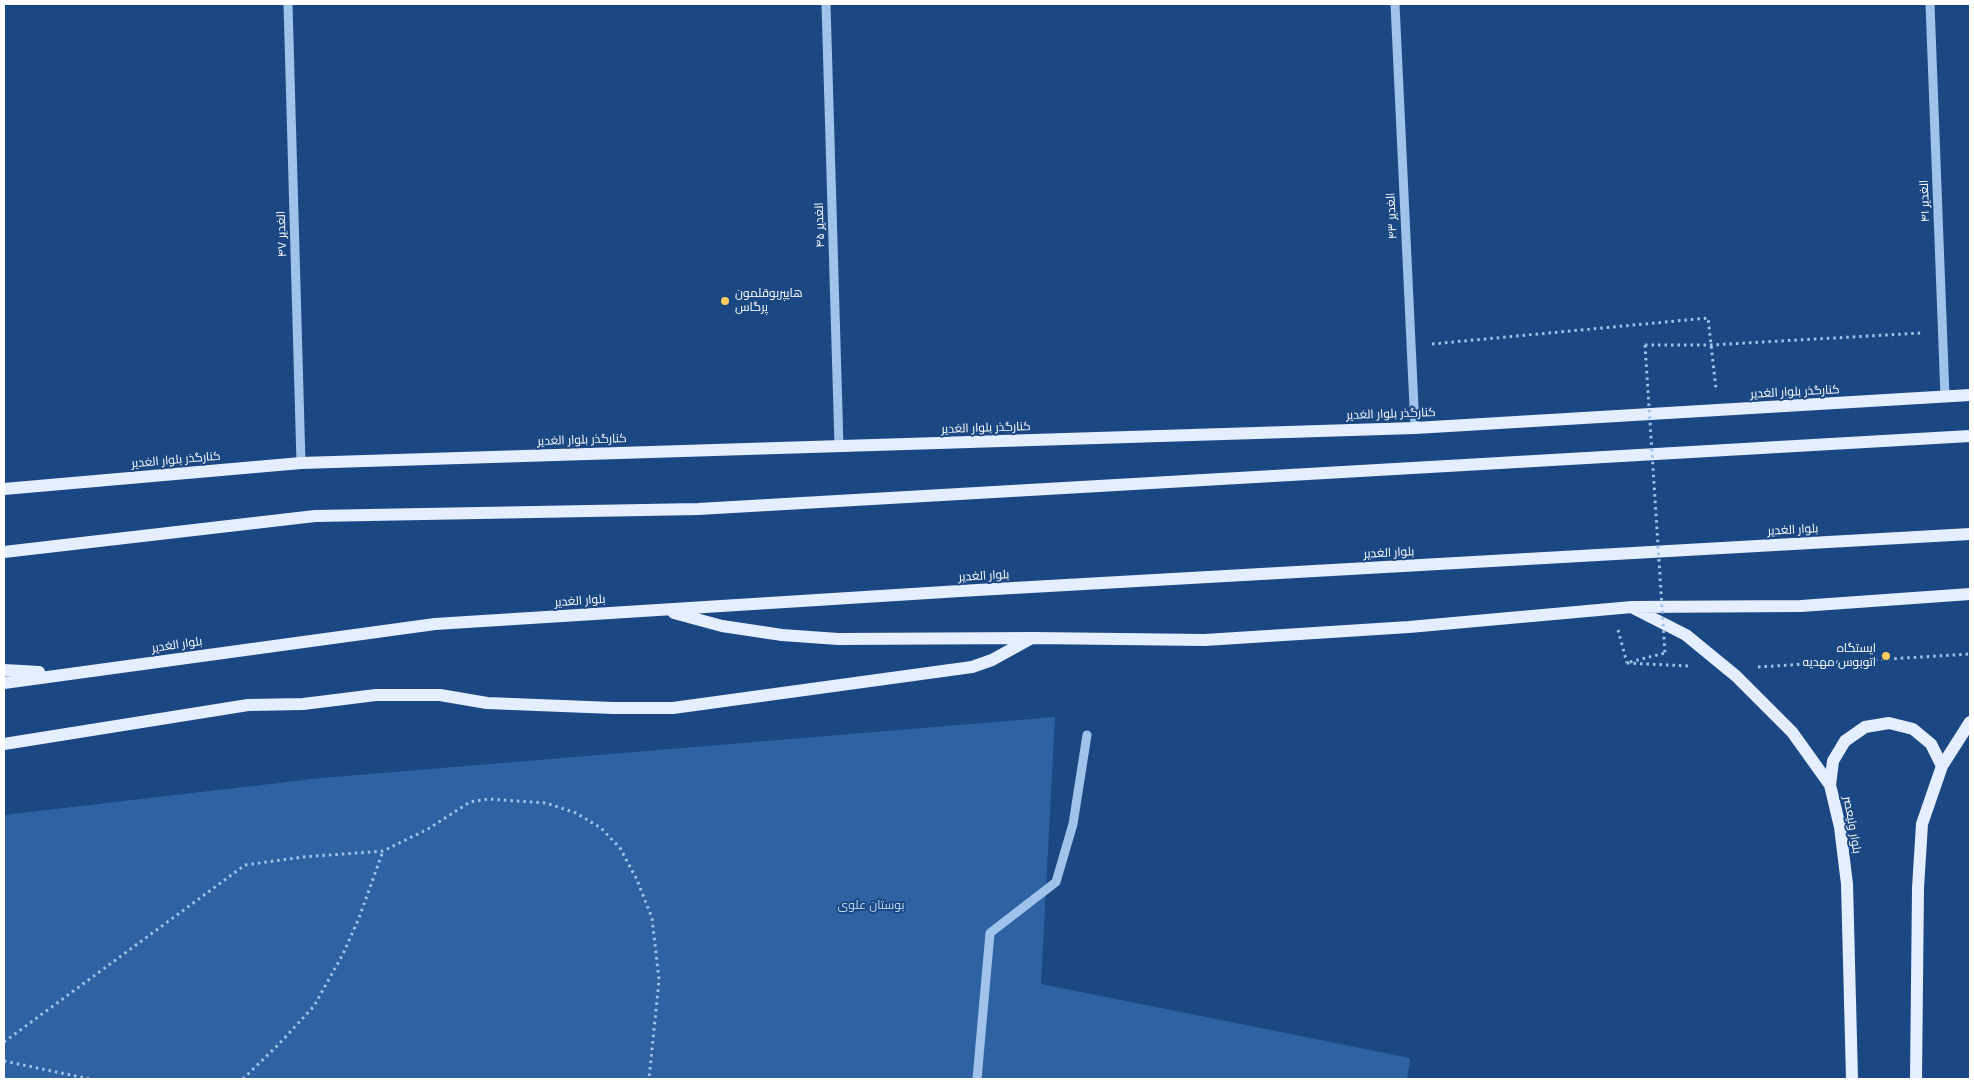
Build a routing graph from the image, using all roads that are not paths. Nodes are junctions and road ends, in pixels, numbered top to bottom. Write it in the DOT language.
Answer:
graph roads {
  1 [pos="288,4"];
  2 [pos="826,4"];
  3 [pos="1395,4"];
  4 [pos="1930,4"];
  5 [pos="1970,395"];
  6 [pos="1945,397"];
  7 [pos="1415,428"];
  8 [pos="1970,436"];
  9 [pos="839,446"];
  10 [pos="301,463"];
  11 [pos="4,489"];
  12 [pos="1970,534"];
  13 [pos="4,552"];
  14 [pos="1970,594"];
  15 [pos="1632,607"];
  16 [pos="666,611"];
  17 [pos="1033,638"];
  18 [pos="4,670"];
  19 [pos="67,673"];
  20 [pos="4,683"];
  21 [pos="1970,722"];
  22 [pos="1087,735"];
  23 [pos="4,744"];
  24 [pos="1942,766"];
  25 [pos="1830,785"];
  26 [pos="977,1079"];
  27 [pos="1852,1079"];
  28 [pos="1916,1079"];
  1 -- 10 [label="street, الغدیر ۴۷"];
  2 -- 9 [label="street, الغدیر ۴۵"];
  3 -- 7 [label="street, الغدیر ۴۳"];
  4 -- 6 [label="street, الغدیر ۴۱"];
  5 -- 6 [label="main road, کنارگذر بلوار الغدیر"];
  6 -- 7 [label="main road, کنارگذر بلوار الغدیر"];
  7 -- 9 [label="main road, کنارگذر بلوار الغدیر"];
  8 -- 13 [label="main road"];
  9 -- 10 [label="main road, کنارگذر بلوار الغدیر"];
  10 -- 11 [label="main road, کنارگذر بلوار الغدیر"];
  12 -- 16 [label="main road, بلوار الغدیر"];
  14 -- 15 [label="main road"];
  15 -- 17 [label="main road"];
  15 -- 25 [label="main road, بلوار ولیعصر"];
  16 -- 17 [label="main road"];
  16 -- 19 [label="main road, بلوار الغدیر"];
  17 -- 23 [label="main road"];
  18 -- 19 [label="main road"];
  19 -- 20 [label="main road, بلوار الغدیر"];
  21 -- 24 [label="main road"];
  22 -- 26 [label="street"];
  24 -- 25 [label="main road"];
  24 -- 28 [label="main road"];
  25 -- 27 [label="main road, بلوار ولیعصر"];
}
